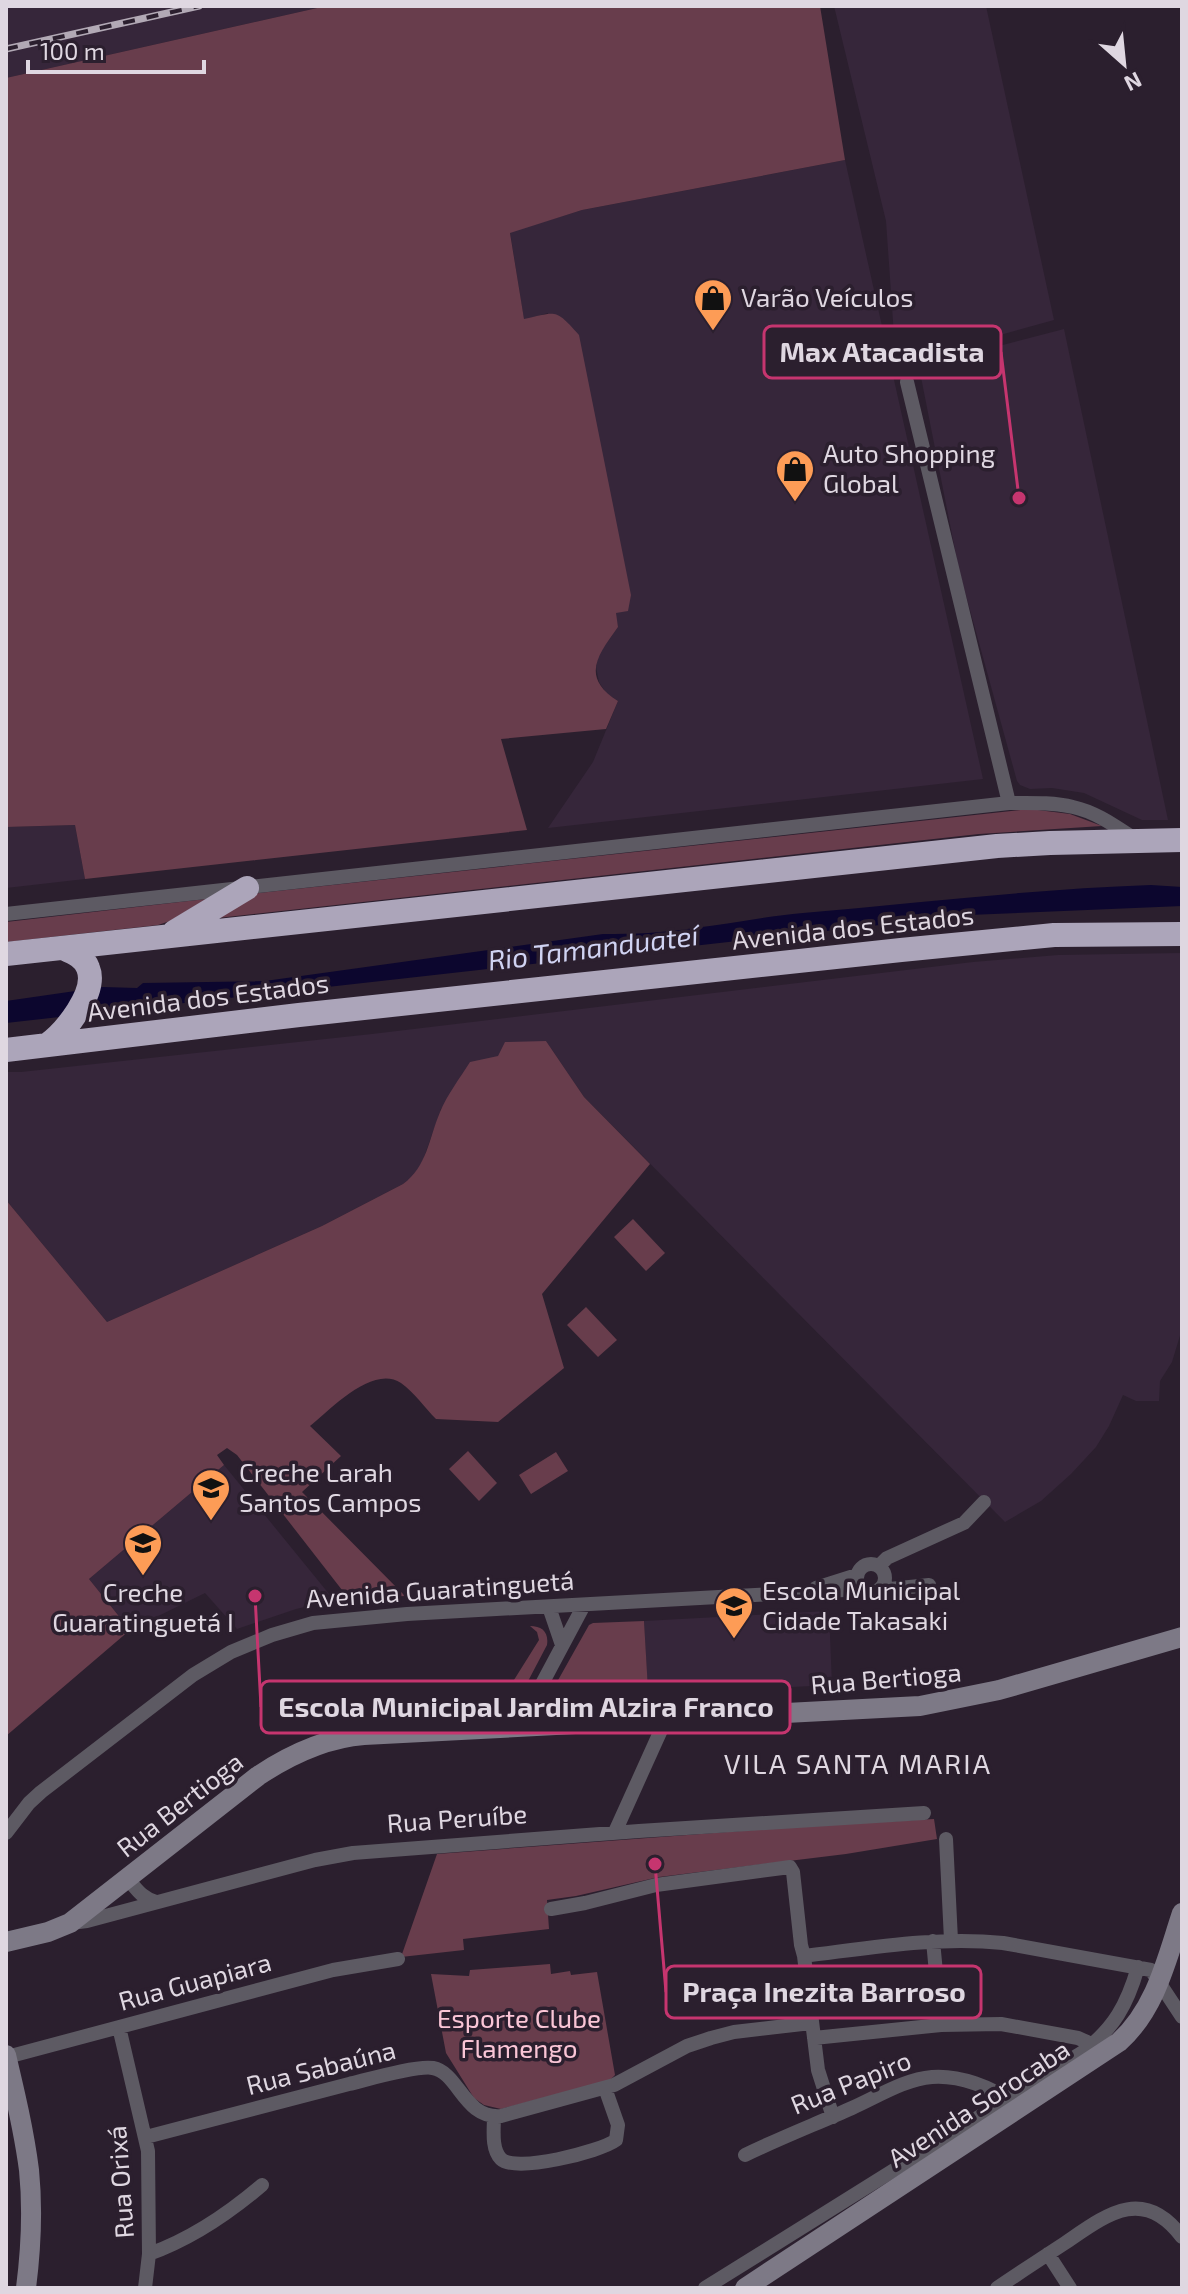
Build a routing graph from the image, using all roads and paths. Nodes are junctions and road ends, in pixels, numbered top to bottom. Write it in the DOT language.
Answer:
graph roads {
  1 [pos="907,382"];
  2 [pos="1009,803"];
  3 [pos="1138,840"];
  4 [pos="1182,840"];
  5 [pos="247,888"];
  6 [pos="6,914"];
  7 [pos="1182,934"];
  8 [pos="168,935"];
  9 [pos="63,948"];
  10 [pos="6,954"];
  11 [pos="47,1045"];
  12 [pos="6,1050"];
  13 [pos="984,1502"];
  14 [pos="879,1566"];
  15 [pos="857,1575"];
  16 [pos="929,1585"];
  17 [pos="883,1586"];
  18 [pos="863,1589"];
  19 [pos="805,1591"];
  20 [pos="584,1605"];
  21 [pos="549,1607"];
  22 [pos="1182,1637"];
  23 [pos="562,1645"];
  24 [pos="666,1719"];
  25 [pos="519,1727"];
  26 [pos="924,1813"];
  27 [pos="615,1832"];
  28 [pos="6,1833"];
  29 [pos="946,1839"];
  30 [pos="128,1879"];
  31 [pos="156,1902"];
  32 [pos="551,1909"];
  33 [pos="1182,1913"];
  34 [pos="70,1923"];
  35 [pos="951,1940"];
  36 [pos="933,1941"];
  37 [pos="6,1942"];
  38 [pos="804,1956"];
  39 [pos="398,1959"];
  40 [pos="1138,1967"];
  41 [pos="1159,1982"];
  42 [pos="1182,2017"];
  43 [pos="941,2025"];
  44 [pos="119,2027"];
  45 [pos="812,2030"];
  46 [pos="1096,2050"];
  47 [pos="6,2056"];
  48 [pos="605,2088"];
  49 [pos="1014,2104"];
  50 [pos="494,2116"];
  51 [pos="833,2117"];
  52 [pos="146,2137"];
  53 [pos="745,2155"];
  54 [pos="262,2185"];
  55 [pos="1182,2237"];
  56 [pos="149,2254"];
  57 [pos="1048,2254"];
  58 [pos="26,2288"];
  59 [pos="145,2288"];
  60 [pos="705,2288"];
  61 [pos="745,2288"];
  62 [pos="997,2288"];
  63 [pos="1070,2288"];
  1 -- 2 [label="street"];
  2 -- 3 [label="street"];
  2 -- 5 [label="street"];
  3 -- 4 [label="highway"];
  3 -- 8 [label="highway"];
  5 -- 6 [label="street"];
  5 -- 8 [label="highway"];
  7 -- 11 [label="highway, Avenida dos Estados"];
  8 -- 9 [label="highway"];
  9 -- 10 [label="highway"];
  9 -- 11 [label="highway"];
  11 -- 12 [label="highway, Avenida dos Estados"];
  13 -- 14 [label="street"];
  14 -- 15 [label="street"];
  14 -- 17 [label="street"];
  15 -- 18 [label="street"];
  15 -- 19 [label="street, Avenida Guaratinguetá"];
  16 -- 17 [label="street"];
  17 -- 18 [label="street"];
  18 -- 19 [label="street, Avenida Guaratinguetá"];
  19 -- 20 [label="street, Avenida Guaratinguetá"];
  20 -- 21 [label="street, Avenida Guaratinguetá"];
  20 -- 23 [label="street"];
  21 -- 23 [label="street"];
  21 -- 28 [label="street, Avenida Guaratinguetá"];
  22 -- 24 [label="street, Rua Bertioga"];
  23 -- 25 [label="street"];
  24 -- 25 [label="street, Rua Bertioga"];
  24 -- 27 [label="street"];
  25 -- 30 [label="street, Rua Bertioga"];
  26 -- 27 [label="street, Rua Peruíbe"];
  27 -- 31 [label="street, Rua Peruíbe"];
  29 -- 35 [label="street"];
  30 -- 31 [label="street"];
  30 -- 34 [label="street, Rua Bertioga"];
  31 -- 34 [label="street, Rua Peruíbe"];
  32 -- 38 [label="street"];
  33 -- 41 [label="street, Avenida Sorocaba"];
  34 -- 37 [label="street, Rua Peruíbe"];
  35 -- 36 [label="street"];
  35 -- 40 [label="street"];
  36 -- 38 [label="street"];
  36 -- 43 [label="street"];
  38 -- 45 [label="street"];
  39 -- 44 [label="street, Rua Guapiara"];
  40 -- 41 [label="street"];
  40 -- 46 [label="street"];
  41 -- 42 [label="street"];
  41 -- 46 [label="street, Avenida Sorocaba"];
  43 -- 45 [label="street"];
  43 -- 46 [label="street"];
  44 -- 47 [label="street, Rua Guapiara"];
  44 -- 52 [label="street, Rua Orixá"];
  45 -- 48 [label="street"];
  45 -- 51 [label="street"];
  46 -- 49 [label="street, Avenida Sorocaba"];
  47 -- 58 [label="street"];
  48 -- 50 [label="street"];
  48 -- 50 [label="street"];
  49 -- 51 [label="street, Rua Papiro"];
  49 -- 60 [label="street, Avenida Sorocaba"];
  49 -- 61 [label="street, Avenida Sorocaba"];
  50 -- 52 [label="street, Rua Sabaúna"];
  51 -- 53 [label="street, Rua Papiro"];
  52 -- 56 [label="street, Rua Orixá"];
  54 -- 56 [label="street"];
  55 -- 57 [label="street"];
  56 -- 59 [label="street, Rua Orixá"];
  57 -- 62 [label="street"];
  57 -- 63 [label="street"];
}
